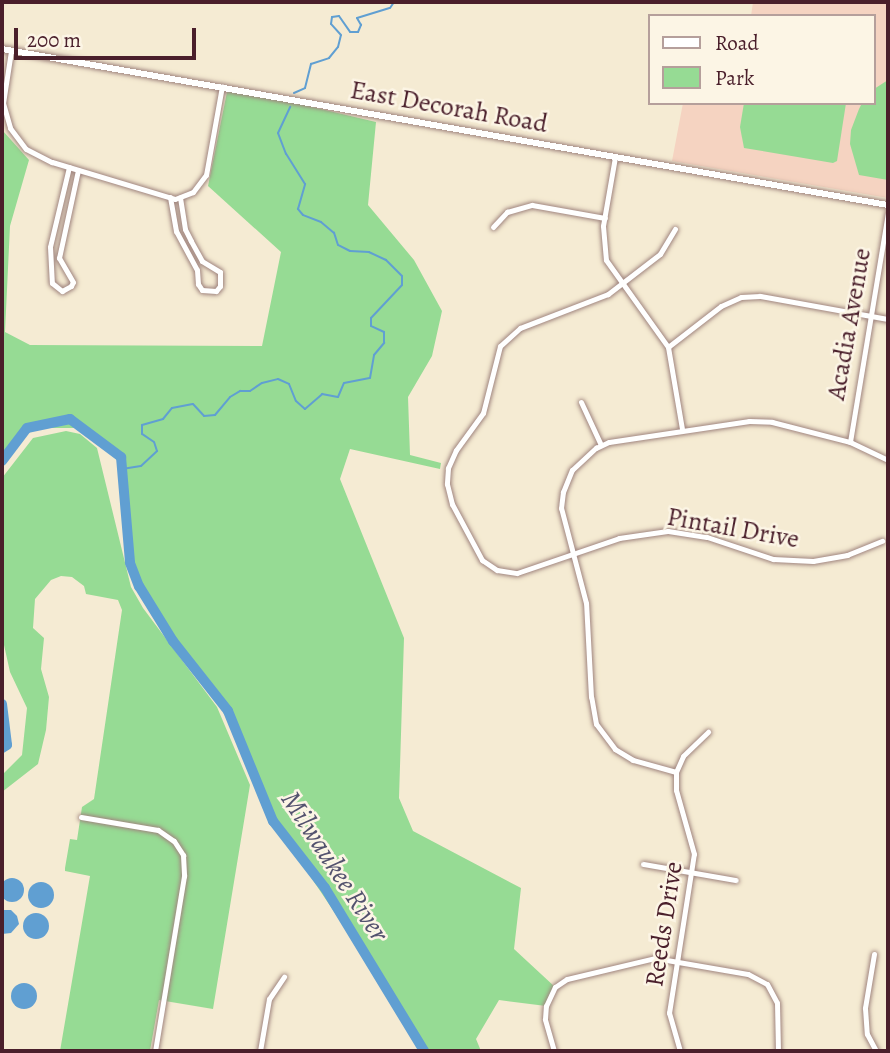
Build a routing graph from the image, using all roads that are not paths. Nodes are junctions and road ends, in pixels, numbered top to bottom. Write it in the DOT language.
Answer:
graph roads {
  1 [pos="2,49"];
  2 [pos="11,51"];
  3 [pos="222,86"];
  4 [pos="615,157"];
  5 [pos="69,167"];
  6 [pos="78,170"];
  7 [pos="170,197"];
  8 [pos="180,197"];
  9 [pos="888,205"];
  10 [pos="888,212"];
  11 [pos="605,218"];
  12 [pos="493,227"];
  13 [pos="675,229"];
  14 [pos="622,284"];
  15 [pos="869,316"];
  16 [pos="888,319"];
  17 [pos="668,347"];
  18 [pos="582,402"];
  19 [pos="682,429"];
  20 [pos="850,442"];
  21 [pos="601,445"];
  22 [pos="888,460"];
  23 [pos="882,541"];
  24 [pos="572,554"];
  25 [pos="708,732"];
  26 [pos="676,772"];
  27 [pos="81,817"];
  28 [pos="643,864"];
  29 [pos="693,872"];
  30 [pos="736,880"];
  31 [pos="874,954"];
  32 [pos="678,960"];
  33 [pos="284,977"];
  34 [pos="155,1051"];
  35 [pos="260,1051"];
  36 [pos="554,1051"];
  37 [pos="680,1051"];
  38 [pos="778,1051"];
  39 [pos="876,1051"];
  1 -- 2 [label="street, East Decorah Road"];
  2 -- 3 [label="street, East Decorah Road"];
  2 -- 5 [label="street"];
  3 -- 4 [label="street, East Decorah Road"];
  3 -- 8 [label="street"];
  4 -- 9 [label="street, East Decorah Road"];
  4 -- 11 [label="street"];
  5 -- 6 [label="street"];
  5 -- 6 [label="street"];
  6 -- 7 [label="street"];
  7 -- 8 [label="street"];
  7 -- 8 [label="street"];
  10 -- 15 [label="street, Acadia Avenue"];
  11 -- 12 [label="street"];
  11 -- 14 [label="street"];
  13 -- 14 [label="street"];
  14 -- 17 [label="street"];
  14 -- 24 [label="street, Pintail Drive"];
  15 -- 16 [label="street"];
  15 -- 17 [label="street"];
  15 -- 20 [label="street, Acadia Avenue"];
  17 -- 19 [label="street"];
  18 -- 21 [label="street"];
  19 -- 20 [label="street"];
  19 -- 21 [label="street"];
  20 -- 22 [label="street"];
  21 -- 24 [label="street"];
  23 -- 24 [label="street, Pintail Drive"];
  24 -- 26 [label="street"];
  25 -- 26 [label="street"];
  26 -- 29 [label="street, Reeds Drive"];
  27 -- 34 [label="street"];
  28 -- 29 [label="street"];
  29 -- 30 [label="street"];
  29 -- 32 [label="street, Reeds Drive"];
  31 -- 39 [label="street"];
  32 -- 36 [label="street"];
  32 -- 37 [label="street, Reeds Drive"];
  32 -- 38 [label="street"];
  33 -- 35 [label="street"];
}
